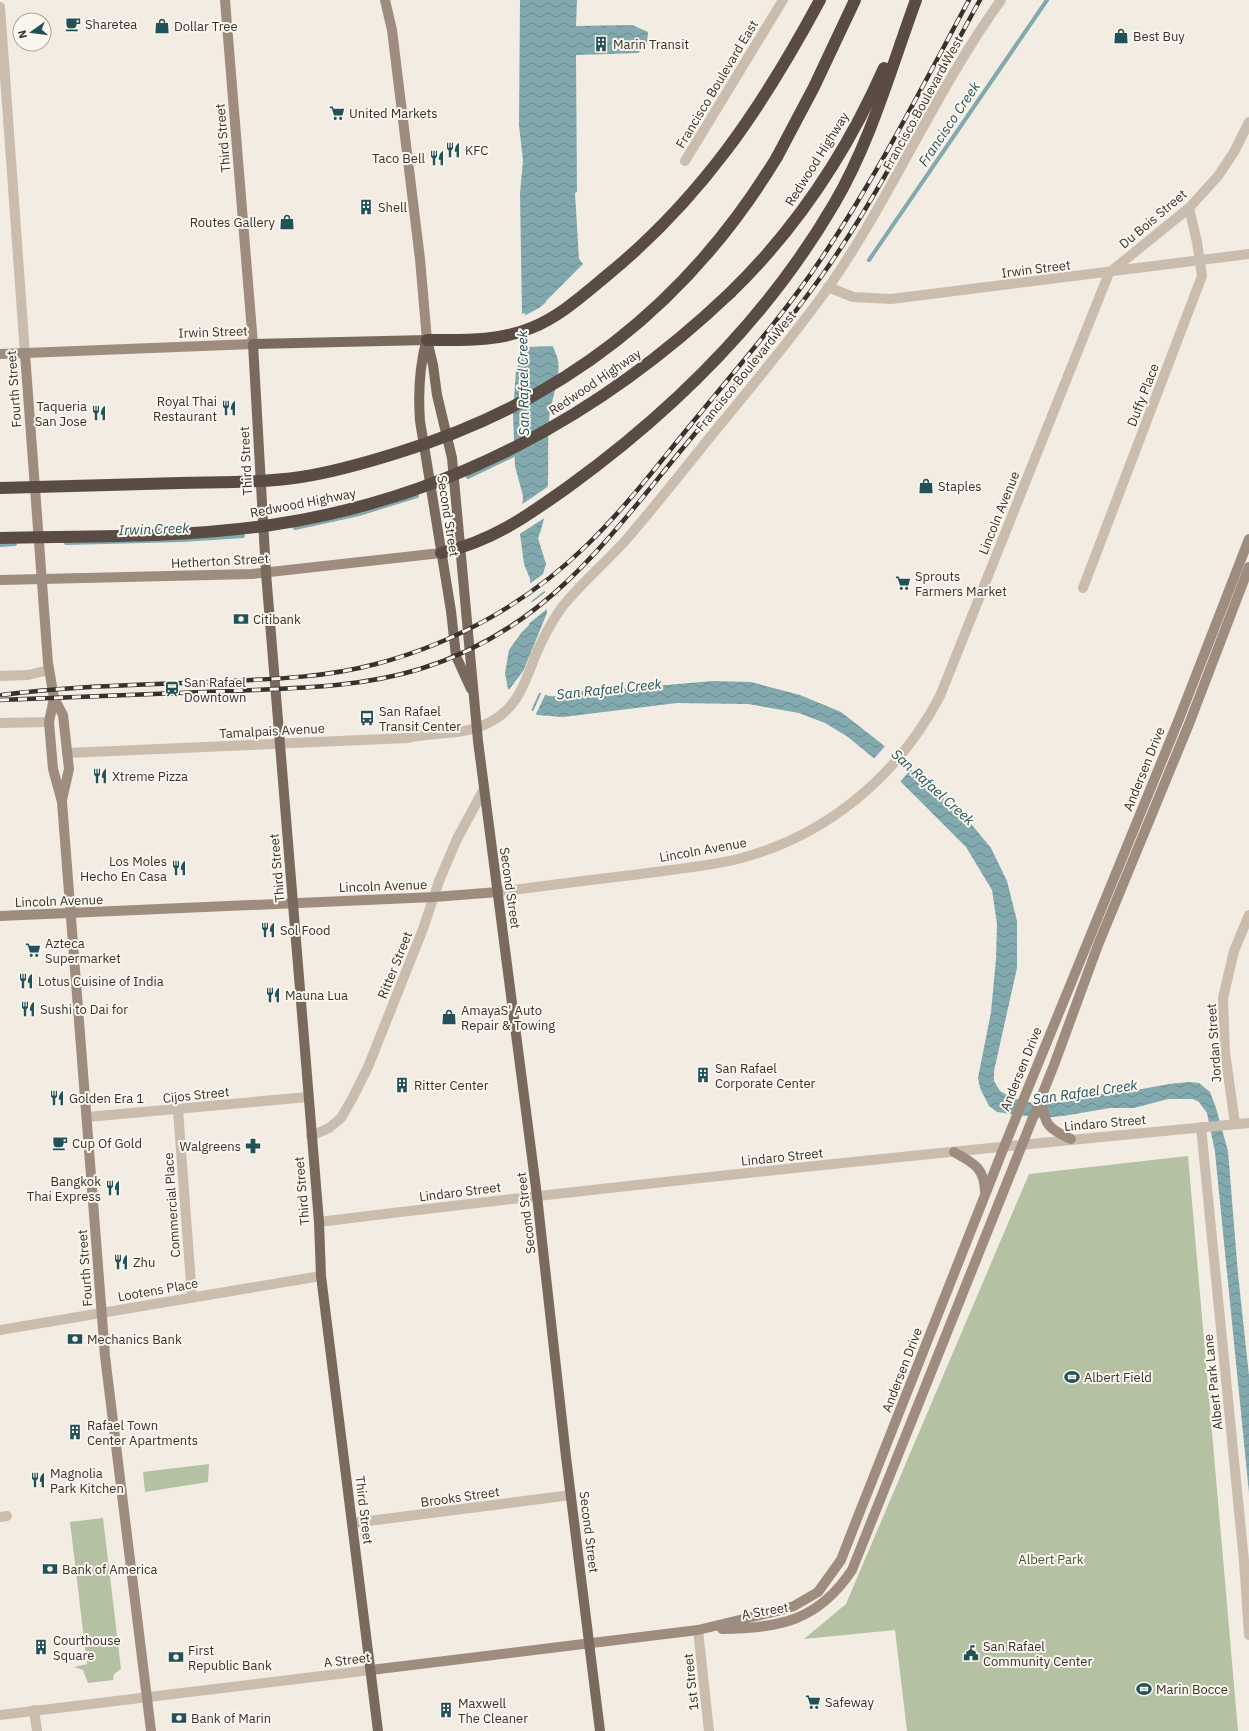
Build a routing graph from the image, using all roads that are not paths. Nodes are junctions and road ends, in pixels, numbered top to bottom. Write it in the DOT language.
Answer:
graph roads {
  1 [pos="225,0"];
  2 [pos="385,0"];
  3 [pos="783,0"];
  4 [pos="820,0"];
  5 [pos="855,0"];
  6 [pos="912,0"];
  7 [pos="916,0"];
  8 [pos="1001,0"];
  9 [pos="0,7"];
  10 [pos="1249,122"];
  11 [pos="685,161"];
  12 [pos="1189,208"];
  13 [pos="1249,254"];
  14 [pos="1200,261"];
  15 [pos="1108,272"];
  16 [pos="828,287"];
  17 [pos="426,340"];
  18 [pos="253,344"];
  19 [pos="0,354"];
  20 [pos="25,354"];
  21 [pos="0,488"];
  22 [pos="0,538"];
  23 [pos="1249,539"];
  24 [pos="459,549"];
  25 [pos="441,553"];
  26 [pos="1249,567"];
  27 [pos="266,573"];
  28 [pos="0,580"];
  29 [pos="42,580"];
  30 [pos="1083,588"];
  31 [pos="49,670"];
  32 [pos="0,676"];
  33 [pos="473,692"];
  34 [pos="54,698"];
  35 [pos="49,722"];
  36 [pos="0,723"];
  37 [pos="477,729"];
  38 [pos="280,744"];
  39 [pos="68,753"];
  40 [pos="484,790"];
  41 [pos="62,802"];
  42 [pos="498,892"];
  43 [pos="434,897"];
  44 [pos="293,903"];
  45 [pos="71,914"];
  46 [pos="1249,915"];
  47 [pos="0,916"];
  48 [pos="308,1097"];
  49 [pos="1042,1097"];
  50 [pos="178,1110"];
  51 [pos="87,1117"];
  52 [pos="1249,1122"];
  53 [pos="1231,1124"];
  54 [pos="1203,1127"];
  55 [pos="311,1136"];
  56 [pos="1071,1139"];
  57 [pos="1022,1145"];
  58 [pos="1004,1147"];
  59 [pos="954,1152"];
  60 [pos="985,1194"];
  61 [pos="537,1196"];
  62 [pos="319,1222"];
  63 [pos="321,1276"];
  64 [pos="192,1297"];
  65 [pos="102,1314"];
  66 [pos="0,1330"];
  67 [pos="571,1495"];
  68 [pos="353,1524"];
  69 [pos="805,1600"];
  70 [pos="811,1612"];
  71 [pos="698,1630"];
  72 [pos="1249,1635"];
  73 [pos="590,1644"];
  74 [pos="370,1670"];
  75 [pos="146,1697"];
  76 [pos="34,1710"];
  77 [pos="0,1715"];
  78 [pos="37,1731"];
  79 [pos="151,1731"];
  80 [pos="378,1731"];
  81 [pos="600,1731"];
  82 [pos="709,1731"];
  1 -- 18 [label="main road, Third Street"];
  2 -- 17 [label="main road, Second Street"];
  3 -- 11 [label="street, Francisco Boulevard East"];
  4 -- 17 [label="highway"];
  5 -- 21 [label="highway, Redwood Highway, bridge"];
  6 -- 22 [label="highway, Redwood Highway, bridge"];
  7 -- 24 [label="highway"];
  8 -- 16 [label="street, Francisco Boulevard West"];
  9 -- 20 [label="street, Fourth Street"];
  10 -- 12 [label="street, Du Bois Street"];
  12 -- 14 [label="street, Duffy Place"];
  12 -- 15 [label="street, Du Bois Street"];
  13 -- 14 [label="street, Irwin Street"];
  14 -- 15 [label="street, Irwin Street"];
  14 -- 30 [label="street, Duffy Place"];
  15 -- 16 [label="street, Irwin Street"];
  15 -- 42 [label="street, Lincoln Avenue"];
  16 -- 37 [label="street, Francisco Boulevard West"];
  17 -- 18 [label="main road, Irwin Street"];
  17 -- 24 [label="main road, Second Street"];
  17 -- 25 [label="main road, Second Street"];
  18 -- 20 [label="main road, Irwin Street"];
  18 -- 27 [label="main road, Third Street"];
  19 -- 20 [label="main road, Irwin Street"];
  20 -- 29 [label="main road, Fourth Street"];
  23 -- 58 [label="main road, Andersen Drive"];
  24 -- 25 [label="highway"];
  24 -- 33 [label="main road, Second Street"];
  25 -- 27 [label="main road, Hetherton Street"];
  25 -- 33 [label="main road, Second Street"];
  26 -- 49 [label="main road, Andersen Drive"];
  27 -- 29 [label="main road, Hetherton Street"];
  27 -- 38 [label="main road, Third Street"];
  28 -- 29 [label="main road, Hetherton Street"];
  29 -- 31 [label="main road, Fourth Street"];
  31 -- 32 [label="street"];
  31 -- 34 [label="main road, Fourth Street"];
  33 -- 37 [label="main road, Second Street"];
  34 -- 35 [label="main road, Fourth Street"];
  34 -- 39 [label="main road, Fourth Street"];
  35 -- 36 [label="street"];
  35 -- 41 [label="main road, Fourth Street"];
  37 -- 38 [label="street, Tamalpais Avenue"];
  37 -- 40 [label="main road, Second Street"];
  38 -- 39 [label="street, Tamalpais Avenue"];
  38 -- 44 [label="main road, Third Street"];
  39 -- 41 [label="main road, Fourth Street"];
  40 -- 42 [label="main road, Second Street"];
  40 -- 43 [label="street, Ritter Street"];
  41 -- 45 [label="main road, Fourth Street"];
  42 -- 43 [label="main road, Lincoln Avenue"];
  42 -- 61 [label="main road, Second Street"];
  43 -- 44 [label="main road, Lincoln Avenue"];
  43 -- 55 [label="street, Ritter Street"];
  44 -- 45 [label="main road, Lincoln Avenue"];
  44 -- 48 [label="main road, Third Street"];
  45 -- 47 [label="main road, Lincoln Avenue"];
  45 -- 51 [label="main road, Fourth Street"];
  46 -- 53 [label="street, Jordan Street"];
  48 -- 50 [label="street, Cijos Street"];
  48 -- 55 [label="main road, Third Street"];
  49 -- 56 [label="main road"];
  49 -- 57 [label="main road, Andersen Drive"];
  50 -- 51 [label="street, Cijos Street"];
  50 -- 64 [label="street, Commercial Place"];
  51 -- 65 [label="main road, Fourth Street"];
  52 -- 53 [label="street, Lindaro Street"];
  53 -- 54 [label="street, Lindaro Street"];
  54 -- 56 [label="street, Lindaro Street"];
  54 -- 72 [label="street, Albert Park Lane"];
  55 -- 62 [label="main road, Third Street"];
  56 -- 57 [label="street, Lindaro Street"];
  57 -- 58 [label="street, Lindaro Street"];
  57 -- 70 [label="main road, Andersen Drive"];
  58 -- 59 [label="street, Lindaro Street"];
  58 -- 60 [label="main road, Andersen Drive"];
  59 -- 60 [label="main road"];
  59 -- 61 [label="street, Lindaro Street"];
  60 -- 69 [label="main road, Andersen Drive"];
  61 -- 62 [label="street, Lindaro Street"];
  61 -- 67 [label="main road, Second Street"];
  62 -- 63 [label="main road, Third Street"];
  63 -- 64 [label="street, Lootens Place"];
  63 -- 68 [label="main road, Third Street"];
  64 -- 65 [label="street, Lootens Place"];
  65 -- 66 [label="street, Lootens Place"];
  65 -- 75 [label="main road, Fourth Street"];
  67 -- 68 [label="street, Brooks Street"];
  67 -- 73 [label="main road, Second Street"];
  68 -- 74 [label="main road, Third Street"];
  69 -- 71 [label="main road, A Street"];
  70 -- 71 [label="main road, A Street"];
  71 -- 73 [label="main road, A Street"];
  71 -- 82 [label="street, 1st Street"];
  73 -- 74 [label="main road, A Street"];
  73 -- 81 [label="main road, Second Street"];
  74 -- 75 [label="street, A Street"];
  74 -- 80 [label="main road, Third Street"];
  75 -- 76 [label="street, A Street"];
  75 -- 79 [label="main road, Fourth Street"];
  76 -- 77 [label="street, A Street"];
  76 -- 78 [label="street"];
}
